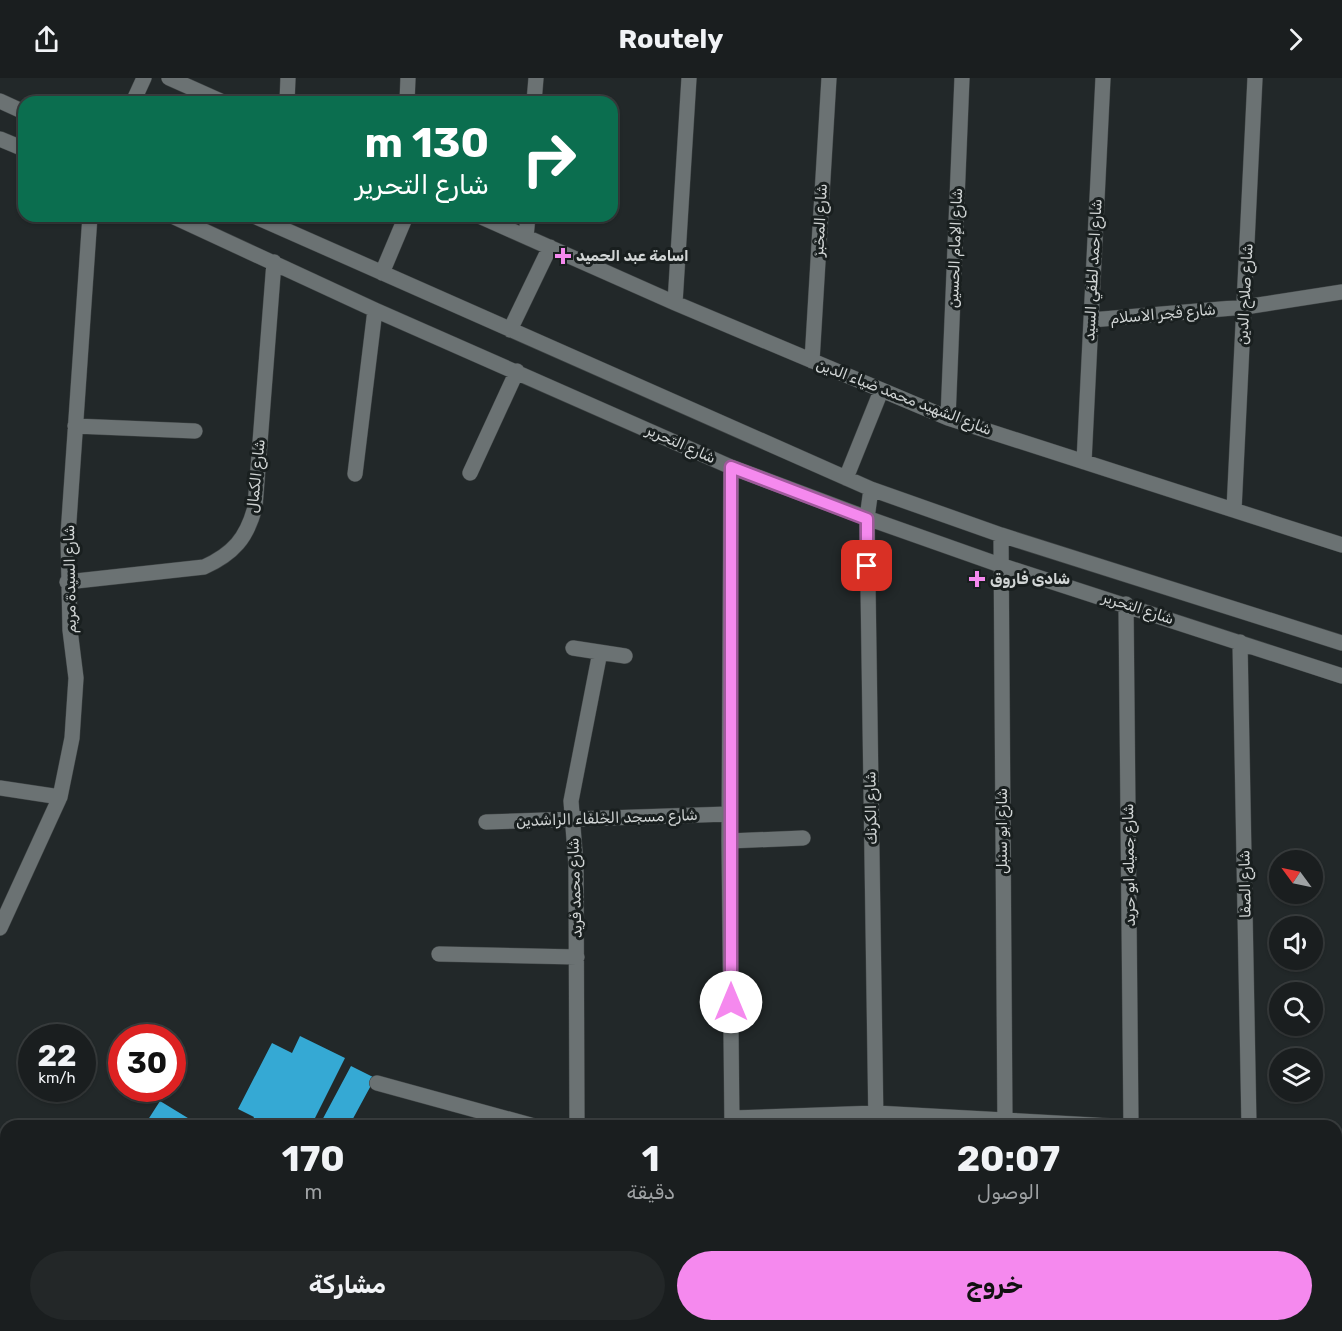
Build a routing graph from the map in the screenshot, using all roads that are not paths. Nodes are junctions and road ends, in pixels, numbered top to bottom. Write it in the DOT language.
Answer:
graph roads {
  1 [pos="144,78"];
  2 [pos="169,78"];
  3 [pos="288,78"];
  4 [pos="408,78"];
  5 [pos="536,78"];
  6 [pos="689,78"];
  7 [pos="829,78"];
  8 [pos="962,78"];
  9 [pos="1103,78"];
  10 [pos="1255,78"];
  11 [pos="136,96"];
  12 [pos="210,96"];
  13 [pos="287,96"];
  14 [pos="406,96"];
  15 [pos="534,96"];
  16 [pos="0,101"];
  17 [pos="18,109"];
  18 [pos="0,139"];
  19 [pos="18,146"];
  20 [pos="90,222"];
  21 [pos="185,222"];
  22 [pos="267,222"];
  23 [pos="403,222"];
  24 [pos="492,222"];
  25 [pos="527,222"];
  26 [pos="526,237"];
  27 [pos="550,248"];
  28 [pos="274,262"];
  29 [pos="382,273"];
  30 [pos="1342,292"];
  31 [pos="675,303"];
  32 [pos="1245,307"];
  33 [pos="375,310"];
  34 [pos="1091,320"];
  35 [pos="510,330"];
  36 [pos="812,361"];
  37 [pos="517,371"];
  38 [pos="881,391"];
  39 [pos="948,418"];
  40 [pos="75,426"];
  41 [pos="195,431"];
  42 [pos="1084,462"];
  43 [pos="731,467"];
  44 [pos="470,473"];
  45 [pos="355,474"];
  46 [pos="846,478"];
  47 [pos="871,489"];
  48 [pos="1234,510"];
  49 [pos="867,519"];
  50 [pos="1001,535"];
  51 [pos="1342,544"];
  52 [pos="1000,565"];
  53 [pos="68,582"];
  54 [pos="1126,604"];
  55 [pos="1240,642"];
  56 [pos="1342,643"];
  57 [pos="573,648"];
  58 [pos="600,652"];
  59 [pos="625,656"];
  60 [pos="1342,676"];
  61 [pos="0,788"];
  62 [pos="60,797"];
  63 [pos="729,814"];
  64 [pos="572,819"];
  65 [pos="486,822"];
  66 [pos="803,838"];
  67 [pos="729,841"];
  68 [pos="0,928"];
  69 [pos="439,954"];
  70 [pos="577,957"];
  71 [pos="378,1083"];
  72 [pos="512,1120"];
  73 [pos="576,1120"];
  74 [pos="732,1120"];
  75 [pos="876,1120"];
  76 [pos="1005,1120"];
  77 [pos="1131,1120"];
  78 [pos="1249,1120"];
  1 -- 11 [label="street"];
  2 -- 12 [label="street"];
  3 -- 13 [label="street"];
  4 -- 14 [label="street"];
  5 -- 15 [label="street"];
  6 -- 31 [label="street"];
  7 -- 36 [label="street, شارع المخبز"];
  8 -- 39 [label="street, شارع الإمام الحسين"];
  9 -- 34 [label="street, شارع احمد لطفي السيد"];
  10 -- 32 [label="street, شارع صلاح الدين"];
  16 -- 17 [label="street"];
  18 -- 19 [label="street"];
  20 -- 40 [label="street, شارع السيدة مريم"];
  21 -- 28 [label="street, شارع التحرير"];
  22 -- 29 [label="street, شارع التحرير"];
  23 -- 29 [label="street"];
  24 -- 26 [label="street, شارع الشهيد محمد ضياء الدين"];
  25 -- 26 [label="street"];
  26 -- 27 [label="street, شارع الشهيد محمد ضياء الدين"];
  27 -- 31 [label="street, شارع الشهيد محمد ضياء الدين"];
  27 -- 35 [label="street"];
  28 -- 33 [label="street, شارع التحرير"];
  28 -- 53 [label="street, شارع الكمال"];
  29 -- 35 [label="street, شارع التحرير"];
  30 -- 32 [label="street, شارع فجر الاسلام"];
  31 -- 36 [label="street, شارع الشهيد محمد ضياء الدين"];
  32 -- 34 [label="street, شارع فجر الاسلام"];
  32 -- 48 [label="street, شارع صلاح الدين"];
  33 -- 37 [label="street, شارع التحرير"];
  33 -- 45 [label="street"];
  34 -- 42 [label="street, شارع احمد لطفي السيد"];
  35 -- 46 [label="street, شارع التحرير"];
  36 -- 38 [label="street, شارع الشهيد محمد ضياء الدين"];
  37 -- 43 [label="street, شارع التحرير"];
  37 -- 44 [label="street"];
  38 -- 39 [label="street, شارع الشهيد محمد ضياء الدين"];
  38 -- 46 [label="street"];
  39 -- 42 [label="street, شارع الشهيد محمد ضياء الدين"];
  40 -- 41 [label="street"];
  40 -- 53 [label="street, شارع السيدة مريم"];
  42 -- 48 [label="street, شارع الشهيد محمد ضياء الدين"];
  43 -- 49 [label="street, شارع التحرير"];
  43 -- 63 [label="street"];
  46 -- 47 [label="street, شارع التحرير"];
  47 -- 49 [label="street, شارع الكرنك"];
  47 -- 50 [label="street, شارع التحرير"];
  48 -- 51 [label="street, شارع الشهيد محمد ضياء الدين"];
  49 -- 52 [label="street, شارع التحرير"];
  49 -- 75 [label="street, شارع الكرنك"];
  50 -- 52 [label="street, شارع ابو سنبل"];
  50 -- 56 [label="street, شارع التحرير"];
  52 -- 54 [label="street, شارع التحرير"];
  52 -- 76 [label="street, شارع ابو سنبل"];
  53 -- 62 [label="street, شارع السيدة مريم"];
  54 -- 55 [label="street, شارع التحرير"];
  54 -- 77 [label="street, شارع جميله ابو حريد"];
  55 -- 60 [label="street, شارع التحرير"];
  55 -- 78 [label="street, شارع الصفا"];
  57 -- 58 [label="street"];
  58 -- 59 [label="street"];
  58 -- 64 [label="street, شارع محمد فريد"];
  61 -- 62 [label="street"];
  62 -- 68 [label="street, شارع السيدة مريم"];
  63 -- 64 [label="street, شارع مسجد الخلفاء الراشدين"];
  63 -- 67 [label="street"];
  64 -- 65 [label="street, شارع مسجد الخلفاء الراشدين"];
  64 -- 70 [label="street, شارع محمد فريد"];
  66 -- 67 [label="street"];
  67 -- 74 [label="street"];
  69 -- 70 [label="street"];
  70 -- 73 [label="street, شارع محمد فريد"];
  71 -- 72 [label="street"];
}
